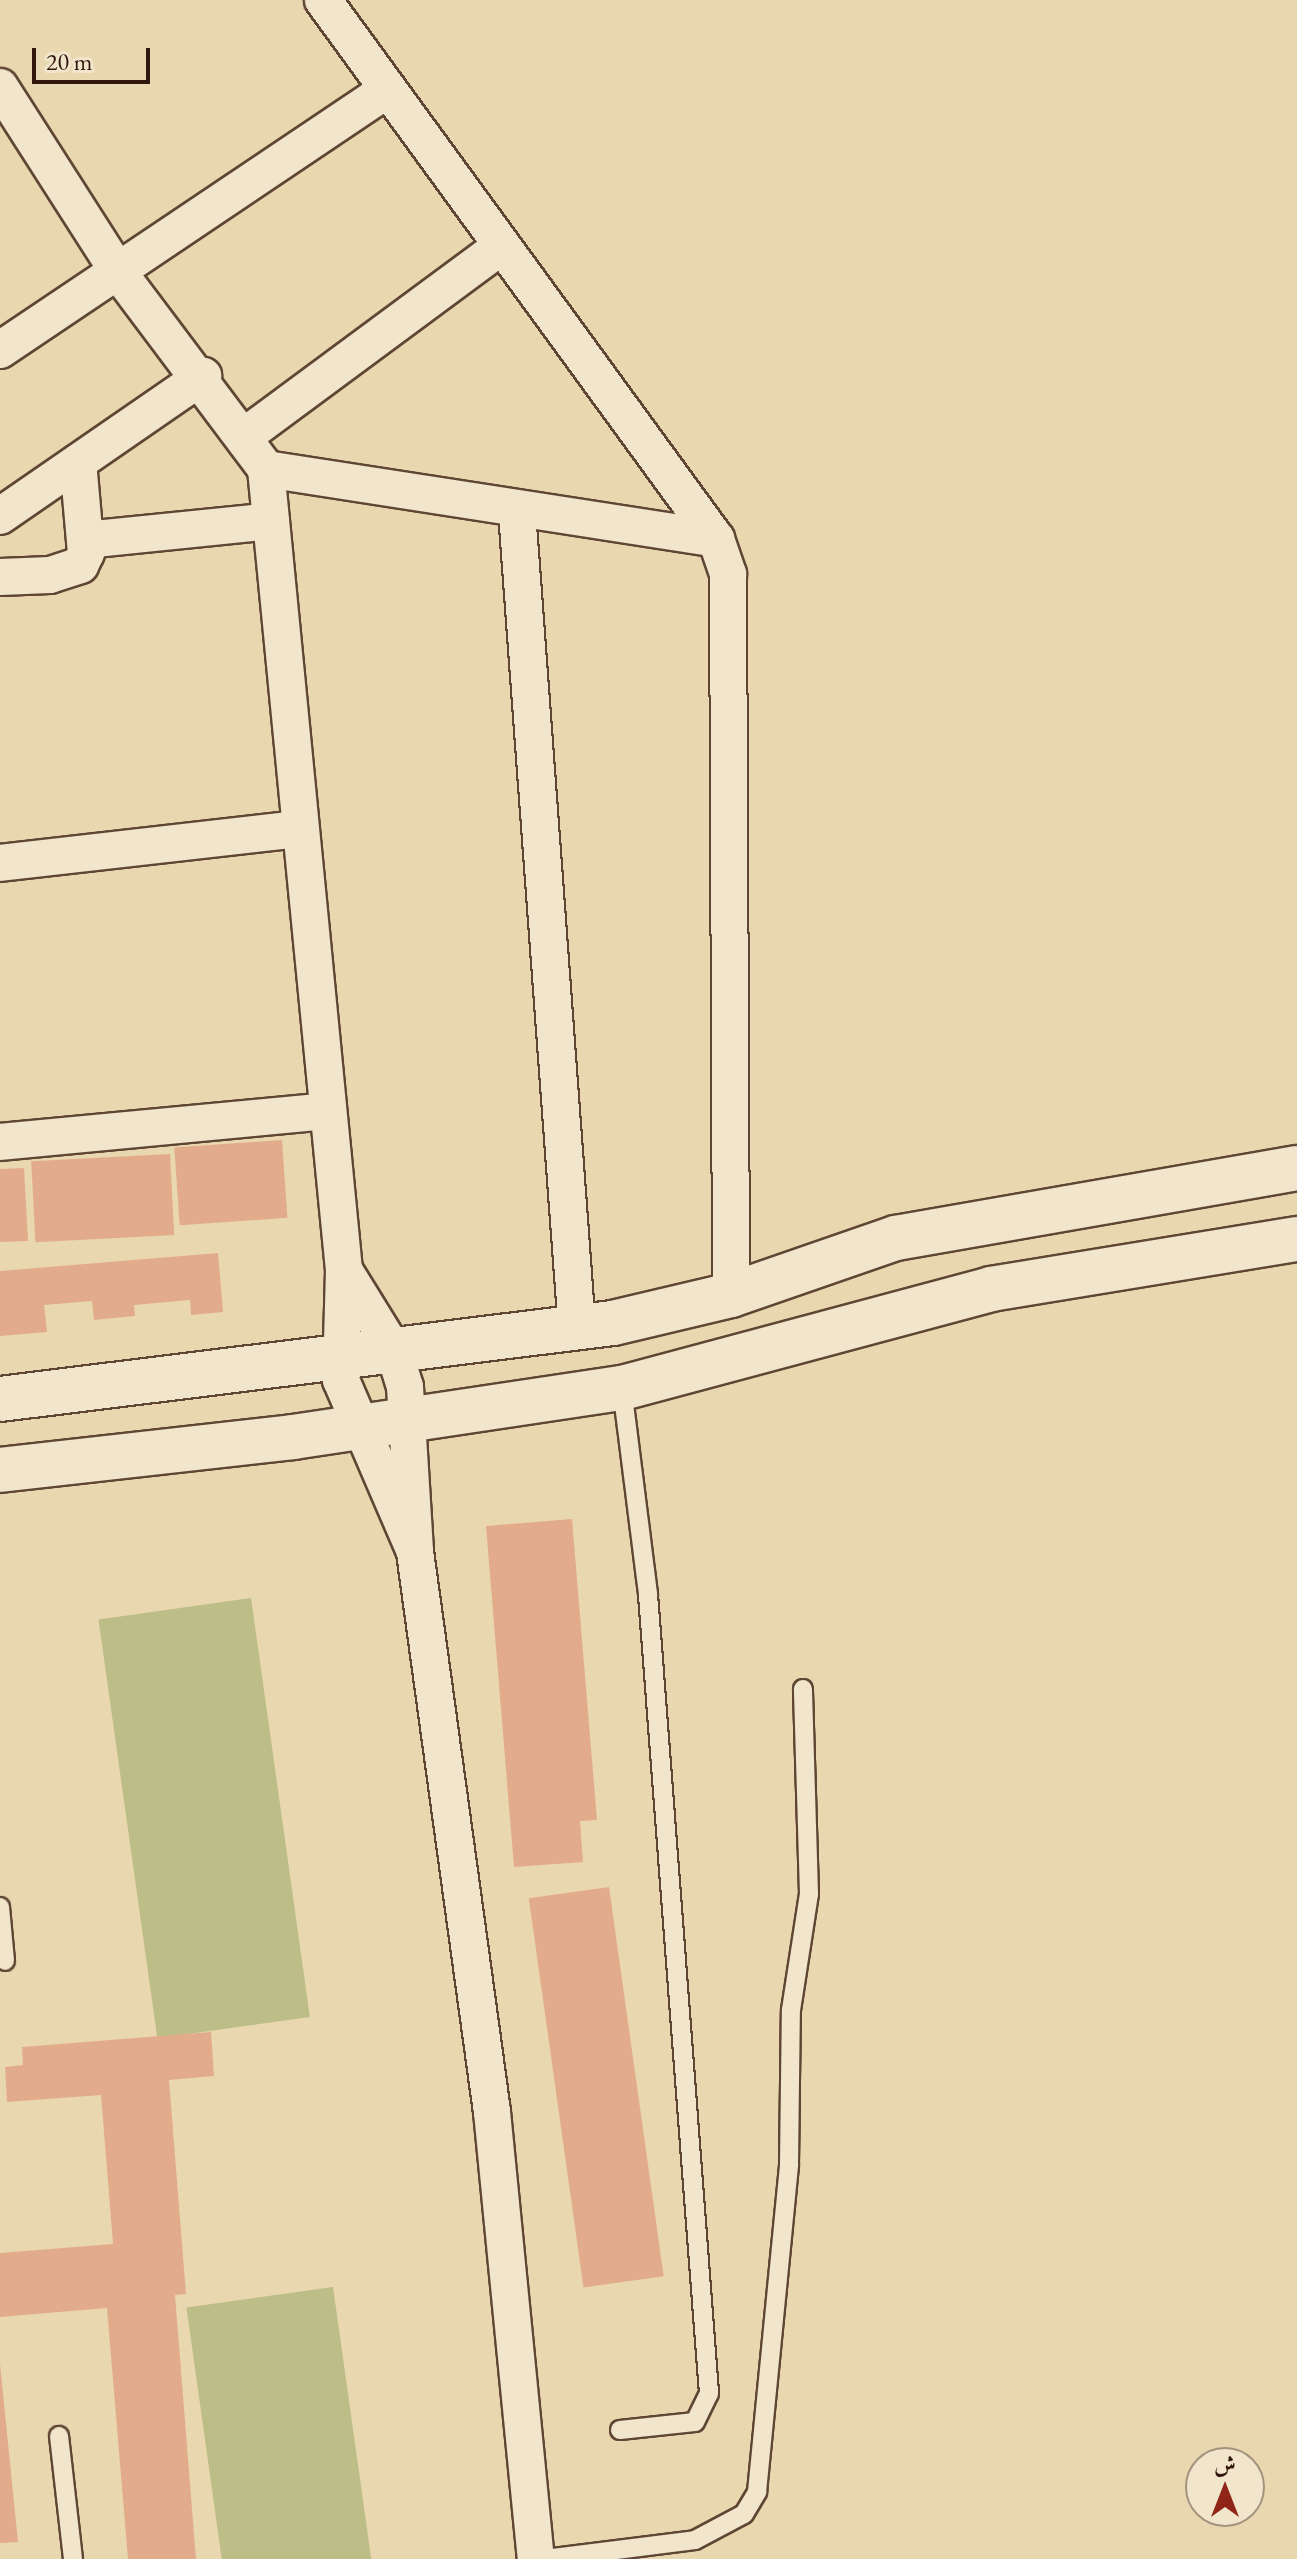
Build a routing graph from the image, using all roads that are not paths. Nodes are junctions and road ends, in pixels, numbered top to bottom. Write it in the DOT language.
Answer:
graph roads {
  1 [pos="323,0"];
  2 [pos="0,88"];
  3 [pos="386,91"];
  4 [pos="499,248"];
  5 [pos="119,273"];
  6 [pos="0,350"];
  7 [pos="203,376"];
  8 [pos="246,435"];
  9 [pos="78,462"];
  10 [pos="266,469"];
  11 [pos="517,512"];
  12 [pos="0,516"];
  13 [pos="271,521"];
  14 [pos="716,539"];
  15 [pos="85,540"];
  16 [pos="0,577"];
  17 [pos="298,829"];
  18 [pos="0,863"];
  19 [pos="325,1111"];
  20 [pos="0,1142"];
  21 [pos="1297,1168"];
  22 [pos="1297,1239"];
  23 [pos="344,1270"];
  24 [pos="731,1295"];
  25 [pos="577,1329"];
  26 [pos="394,1351"];
  27 [pos="341,1357"];
  28 [pos="622,1388"];
  29 [pos="0,1399"];
  30 [pos="408,1418"];
  31 [pos="358,1426"];
  32 [pos="0,1470"];
  33 [pos="415,1552"];
  34 [pos="803,1689"];
  35 [pos="0,1907"];
  36 [pos="5,1961"];
  37 [pos="620,2430"];
  38 [pos="59,2436"];
  39 [pos="73,2559"];
  40 [pos="536,2559"];
  41 [pos="545,2559"];
  1 -- 3 [label="street"];
  2 -- 5 [label="street"];
  3 -- 4 [label="street"];
  3 -- 5 [label="street"];
  4 -- 8 [label="street"];
  4 -- 14 [label="street"];
  5 -- 6 [label="street"];
  5 -- 7 [label="street"];
  7 -- 8 [label="street"];
  7 -- 9 [label="street"];
  8 -- 10 [label="street"];
  9 -- 12 [label="street"];
  9 -- 15 [label="street"];
  10 -- 11 [label="street"];
  10 -- 13 [label="street"];
  11 -- 14 [label="street"];
  11 -- 25 [label="street"];
  13 -- 15 [label="street"];
  13 -- 17 [label="street"];
  14 -- 24 [label="street"];
  15 -- 16 [label="street"];
  17 -- 18 [label="street"];
  17 -- 19 [label="street"];
  19 -- 20 [label="street"];
  19 -- 23 [label="street"];
  21 -- 24 [label="street"];
  22 -- 28 [label="street"];
  23 -- 26 [label="street"];
  23 -- 27 [label="street"];
  24 -- 25 [label="street"];
  25 -- 26 [label="street"];
  26 -- 27 [label="street"];
  26 -- 30 [label="street"];
  27 -- 29 [label="street"];
  27 -- 31 [label="street"];
  28 -- 30 [label="street"];
  28 -- 37 [label="lane"];
  30 -- 31 [label="street"];
  30 -- 33 [label="street"];
  31 -- 32 [label="street"];
  31 -- 33 [label="street"];
  33 -- 40 [label="street"];
  34 -- 41 [label="lane"];
  35 -- 36 [label="lane"];
  38 -- 39 [label="lane"];
}
